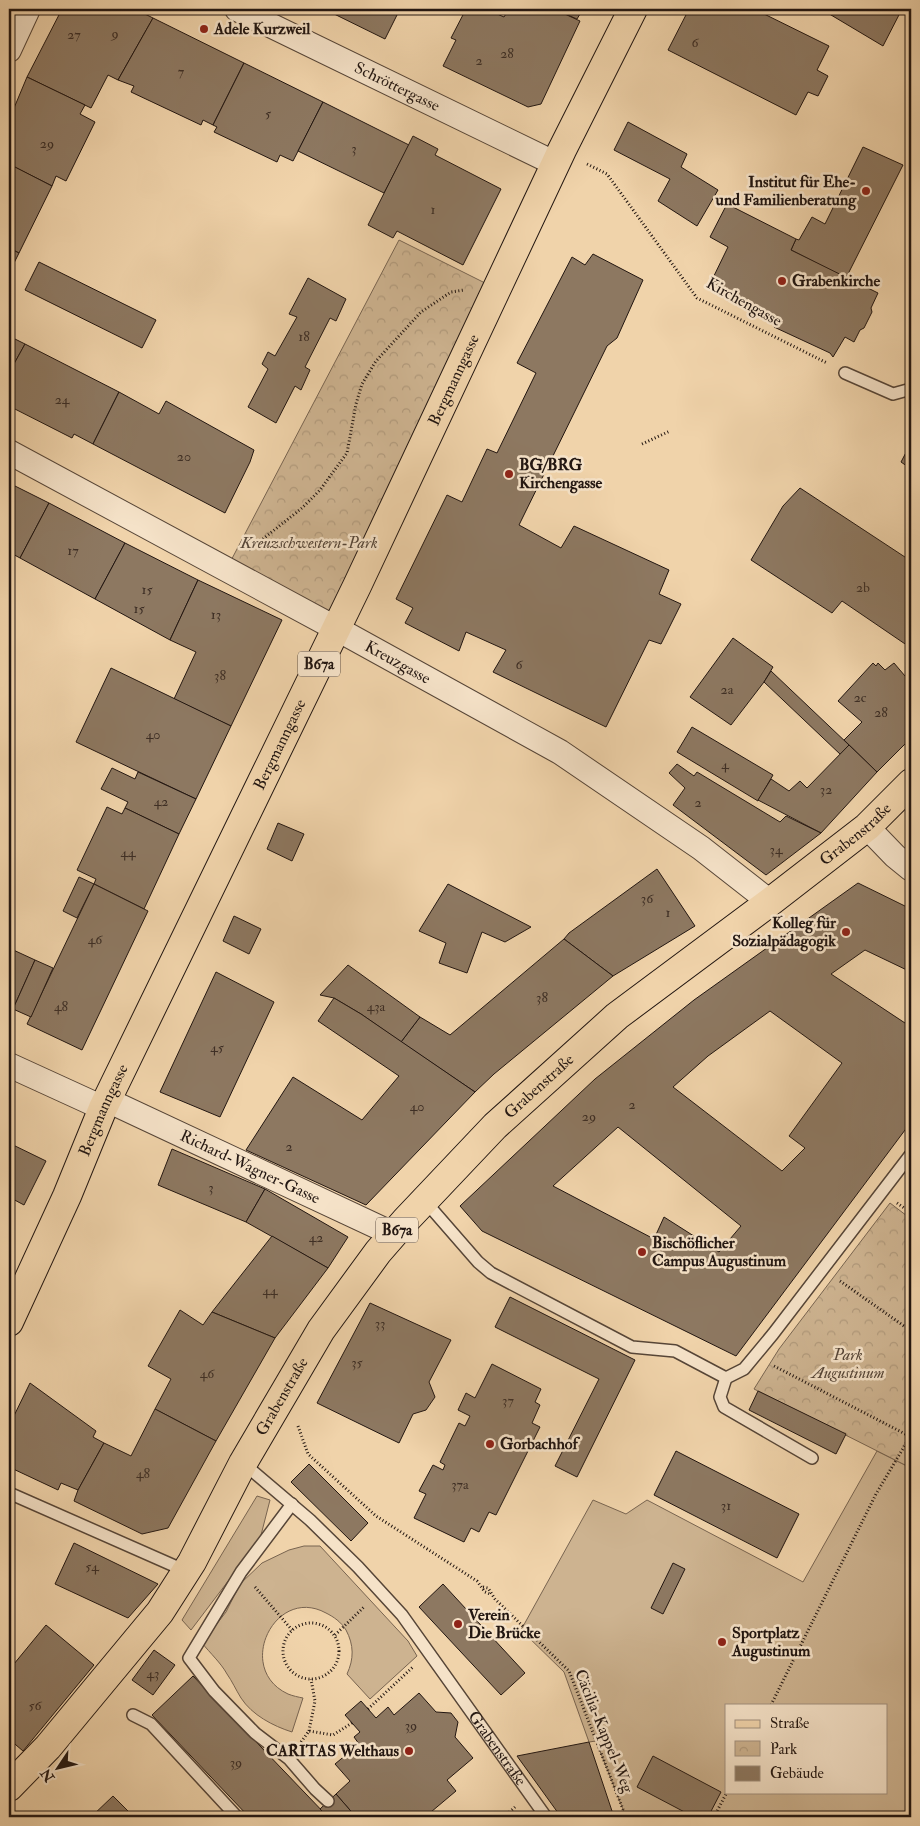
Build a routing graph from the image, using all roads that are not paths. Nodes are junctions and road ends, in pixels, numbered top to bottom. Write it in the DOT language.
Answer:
graph roads {
  1 [pos="28,9"];
  2 [pos="237,9"];
  3 [pos="633,9"];
  4 [pos="9,50"];
  5 [pos="556,164"];
  6 [pos="845,373"];
  7 [pos="911,389"];
  8 [pos="9,452"];
  9 [pos="336,629"];
  10 [pos="911,783"];
  11 [pos="867,826"];
  12 [pos="911,869"];
  13 [pos="770,902"];
  14 [pos="9,1065"];
  15 [pos="105,1104"];
  16 [pos="911,1154"];
  17 [pos="424,1200"];
  18 [pos="393,1234"];
  19 [pos="9,1322"];
  20 [pos="726,1378"];
  21 [pos="812,1458"];
  22 [pos="242,1463"];
  23 [pos="9,1493"];
  24 [pos="292,1504"];
  25 [pos="186,1571"];
  26 [pos="132,1715"];
  27 [pos="9,1787"];
  28 [pos="328,1801"];
  29 [pos="238,1817"];
  30 [pos="546,1817"];
  1 -- 4 [label="street"];
  2 -- 5 [label="street, Schröttergasse"];
  3 -- 5 [label="main road, Bergmanngasse / B67a"];
  5 -- 9 [label="main road, Bergmanngasse / B67a"];
  6 -- 7 [label="lane"];
  8 -- 9 [label="street, Kreuzgasse"];
  9 -- 13 [label="street, Kreuzgasse"];
  9 -- 15 [label="main road, Bergmanngasse / B67a"];
  10 -- 11 [label="main road, Grabenstraße / B67a"];
  11 -- 12 [label="street"];
  11 -- 13 [label="main road, Grabenstraße / B67a"];
  13 -- 17 [label="main road, Grabenstraße / B67a"];
  14 -- 15 [label="street, Richard-Wagner-Gasse"];
  15 -- 18 [label="street, Richard-Wagner-Gasse"];
  15 -- 19 [label="main road, Bergmanngasse / B67a"];
  16 -- 20 [label="lane"];
  17 -- 18 [label="main road, Grabenstraße / B67a"];
  17 -- 20 [label="lane"];
  18 -- 22 [label="main road, Grabenstraße / B67a"];
  20 -- 21 [label="lane"];
  22 -- 24 [label="lane, Grabenstraße"];
  22 -- 25 [label="main road, Grabenstraße / B67a"];
  23 -- 25 [label="lane"];
  24 -- 28 [label="lane"];
  24 -- 30 [label="lane, Grabenstraße"];
  25 -- 27 [label="main road, Grabenstraße / B67a"];
  26 -- 29 [label="lane"];
}
